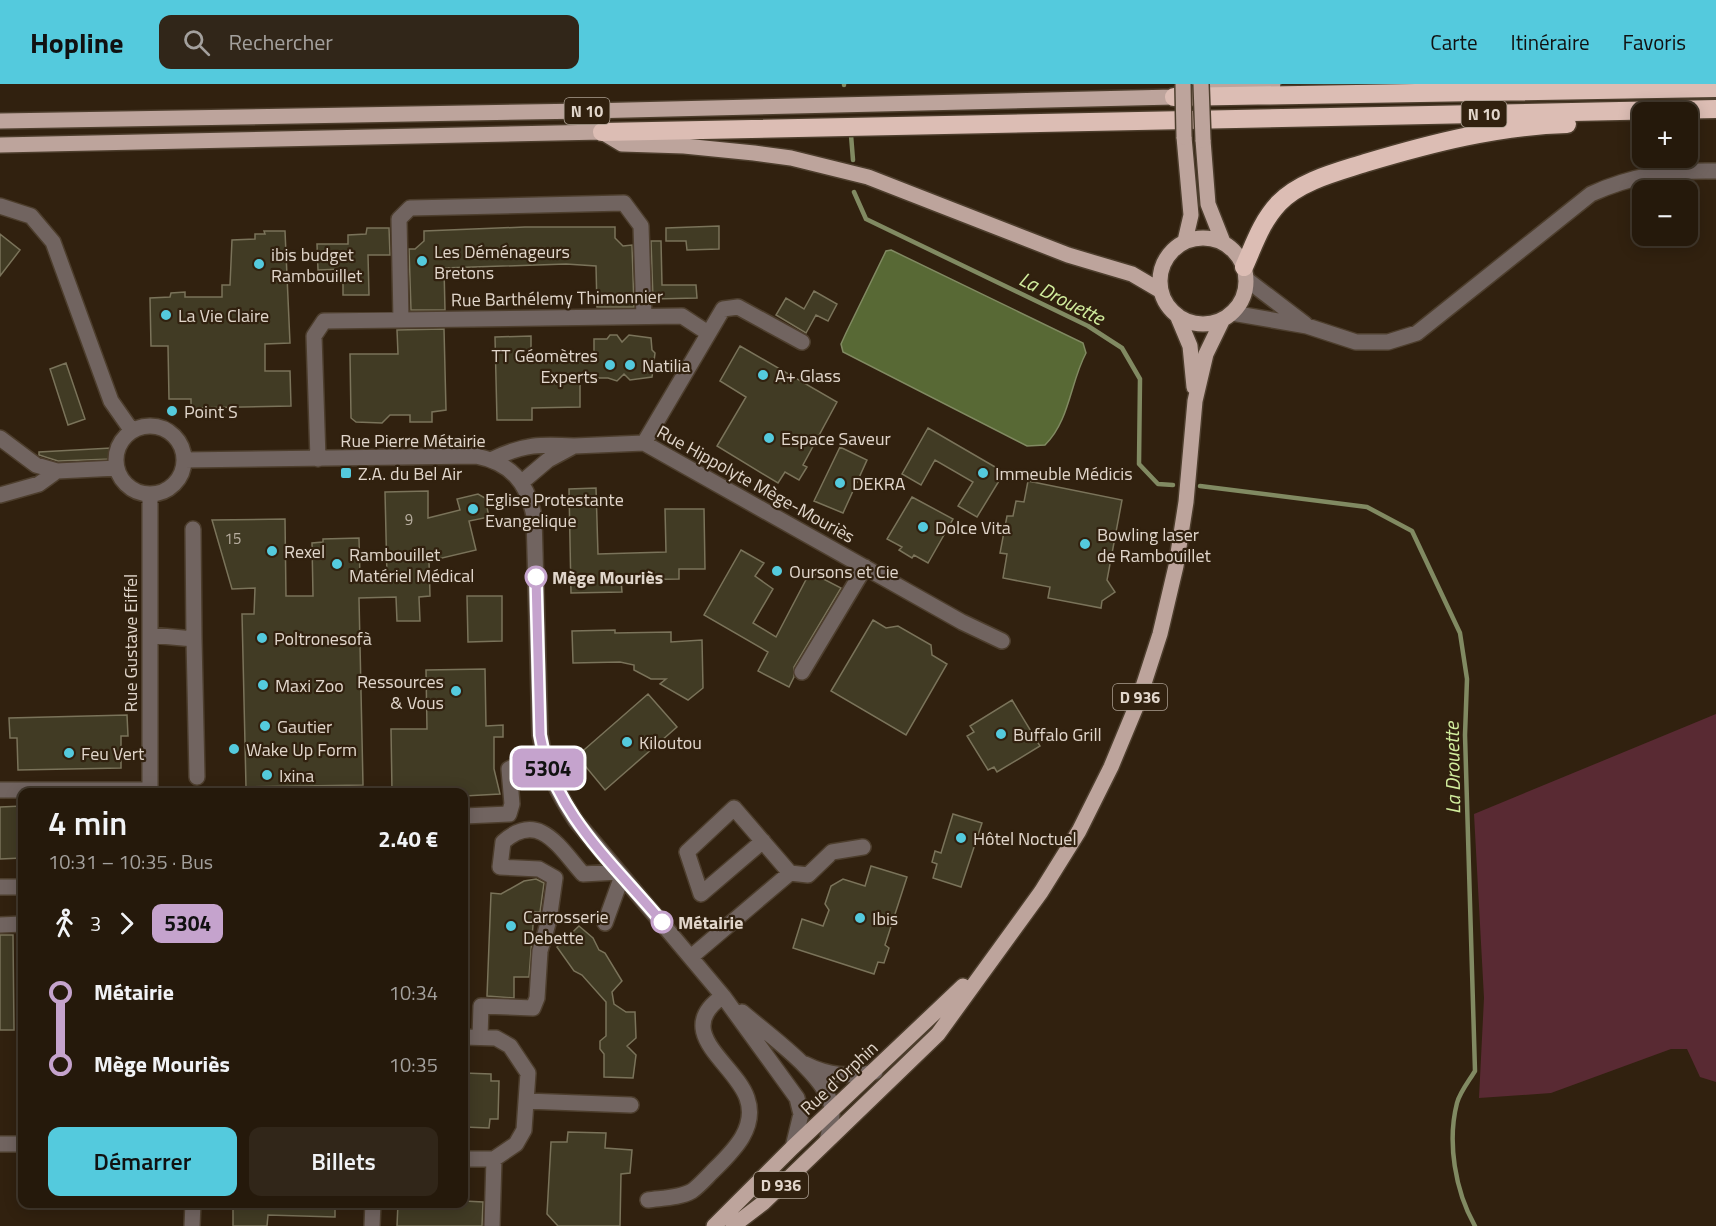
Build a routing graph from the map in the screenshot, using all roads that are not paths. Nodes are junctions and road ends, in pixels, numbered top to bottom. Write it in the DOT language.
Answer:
graph roads {
  1 [pos="1201,84"];
  2 [pos="1273,84"];
  3 [pos="1640,86"];
  4 [pos="1716,88"];
  5 [pos="1178,90"];
  6 [pos="1698,110"];
  7 [pos="1716,110"];
  8 [pos="1632,112"];
  9 [pos="0,121"];
  10 [pos="1632,121"];
  11 [pos="602,132"];
  12 [pos="0,145"];
  13 [pos="1716,171"];
  14 [pos="0,206"];
  15 [pos="1185,241"];
  16 [pos="1223,242"];
  17 [pos="1245,273"];
  18 [pos="1161,291"];
  19 [pos="1177,315"];
  20 [pos="1227,316"];
  21 [pos="644,317"];
  22 [pos="401,319"];
  23 [pos="1307,326"];
  24 [pos="708,333"];
  25 [pos="802,342"];
  26 [pos="1195,401"];
  27 [pos="132,431"];
  28 [pos="0,438"];
  29 [pos="644,443"];
  30 [pos="574,446"];
  31 [pos="318,459"];
  32 [pos="493,459"];
  33 [pos="184,460"];
  34 [pos="117,468"];
  35 [pos="57,471"];
  36 [pos="522,482"];
  37 [pos="150,494"];
  38 [pos="0,495"];
  39 [pos="193,529"];
  40 [pos="865,567"];
  41 [pos="150,635"];
  42 [pos="194,639"];
  43 [pos="1002,641"];
  44 [pos="802,672"];
  45 [pos="544,757"];
  46 [pos="197,777"];
  47 [pos="150,788"];
  48 [pos="0,790"];
  49 [pos="18,790"];
  50 [pos="468,816"];
  51 [pos="763,841"];
  52 [pos="863,847"];
  53 [pos="790,873"];
  54 [pos="620,874"];
  55 [pos="0,887"];
  56 [pos="18,887"];
  57 [pos="605,923"];
  58 [pos="18,924"];
  59 [pos="0,925"];
  60 [pos="691,957"];
  61 [pos="991,959"];
  62 [pos="723,996"];
  63 [pos="468,1037"];
  64 [pos="480,1037"];
  65 [pos="797,1059"];
  66 [pos="875,1072"];
  67 [pos="526,1101"];
  68 [pos="632,1105"];
  69 [pos="832,1110"];
  70 [pos="827,1141"];
  71 [pos="0,1144"];
  72 [pos="18,1144"];
  73 [pos="793,1147"];
  74 [pos="468,1159"];
  75 [pos="494,1159"];
  76 [pos="648,1200"];
  77 [pos="193,1208"];
  78 [pos="373,1208"];
  79 [pos="192,1226"];
  80 [pos="372,1226"];
  81 [pos="492,1226"];
  82 [pos="714,1226"];
  83 [pos="733,1226"];
  1 -- 16 [label="main road, bridge"];
  2 -- 5 [label="main road"];
  3 -- 4 [label="highway, N 10"];
  3 -- 5 [label="highway, N 10"];
  5 -- 9 [label="main road, N 10"];
  5 -- 15 [label="main road, bridge"];
  6 -- 7 [label="highway, N 10"];
  8 -- 11 [label="highway, N 10"];
  10 -- 17 [label="highway"];
  11 -- 12 [label="main road, N 10"];
  11 -- 18 [label="main road"];
  13 -- 23 [label="street"];
  14 -- 27 [label="street"];
  15 -- 16 [label="main road"];
  15 -- 18 [label="main road"];
  16 -- 17 [label="main road"];
  17 -- 20 [label="main road"];
  17 -- 23 [label="street"];
  18 -- 19 [label="main road"];
  19 -- 20 [label="main road"];
  19 -- 26 [label="main road, Rue d'Orphin / D 936"];
  20 -- 23 [label="street"];
  20 -- 26 [label="main road, Rue d'Orphin / D 936"];
  21 -- 22 [label="street, Rue Barthélemy Thimonnier"];
  21 -- 22 [label="street"];
  21 -- 24 [label="street, Rue Barthélemy Thimonnier"];
  22 -- 31 [label="street, Rue Barthélemy Thimonnier"];
  24 -- 25 [label="street"];
  24 -- 29 [label="street"];
  26 -- 61 [label="main road, Rue d'Orphin / D 936"];
  27 -- 33 [label="street"];
  27 -- 34 [label="street"];
  28 -- 35 [label="street"];
  29 -- 30 [label="street, Rue Hippolyte Mège-Mouriès"];
  29 -- 40 [label="street, Rue Hippolyte Mège-Mouriès"];
  30 -- 32 [label="street, Rue Hippolyte Mège-Mouriès"];
  30 -- 36 [label="street, Rue Hippolyte Mège-Mouriès"];
  31 -- 32 [label="street, Rue Pierre Métairie"];
  31 -- 33 [label="street, Rue Pierre Métairie"];
  32 -- 36 [label="street, Rue Pierre Métairie"];
  33 -- 37 [label="street"];
  34 -- 35 [label="street"];
  34 -- 37 [label="street"];
  35 -- 38 [label="street"];
  36 -- 45 [label="street, Rue Pierre Métairie"];
  37 -- 41 [label="street, Rue Gustave Eiffel"];
  39 -- 42 [label="street"];
  40 -- 43 [label="street, Rue Hippolyte Mège-Mouriès"];
  40 -- 44 [label="street"];
  41 -- 42 [label="street"];
  41 -- 47 [label="street, Rue Gustave Eiffel"];
  42 -- 46 [label="street"];
  45 -- 50 [label="street"];
  45 -- 54 [label="street, Rue Pierre Métairie"];
  48 -- 49 [label="street"];
  51 -- 51 [label="street"];
  51 -- 53 [label="street"];
  52 -- 53 [label="street"];
  53 -- 60 [label="street"];
  54 -- 57 [label="street"];
  54 -- 60 [label="street, Rue Pierre Métairie"];
  54 -- 64 [label="street"];
  55 -- 56 [label="street"];
  58 -- 59 [label="street"];
  60 -- 62 [label="street, Rue Pierre Métairie"];
  61 -- 66 [label="main road, Rue d'Orphin / D 936"];
  61 -- 70 [label="main road, Rue d'Orphin / D 936"];
  62 -- 65 [label="street, Rue Pierre Métairie"];
  62 -- 73 [label="street, Rue Pierre Métairie"];
  62 -- 76 [label="street"];
  63 -- 64 [label="street"];
  64 -- 67 [label="street"];
  65 -- 66 [label="street, Rue Pierre Métairie"];
  65 -- 69 [label="street, Rue Pierre Métairie"];
  66 -- 69 [label="main road, Rue d'Orphin / D 936"];
  67 -- 68 [label="street"];
  67 -- 75 [label="street"];
  69 -- 70 [label="street"];
  69 -- 73 [label="main road, Rue d'Orphin / D 936"];
  70 -- 83 [label="main road, Rue d'Orphin / D 936"];
  71 -- 72 [label="street"];
  73 -- 82 [label="main road, Rue d'Orphin / D 936"];
  74 -- 75 [label="street"];
  75 -- 81 [label="street"];
  77 -- 79 [label="street"];
  78 -- 80 [label="street"];
}
